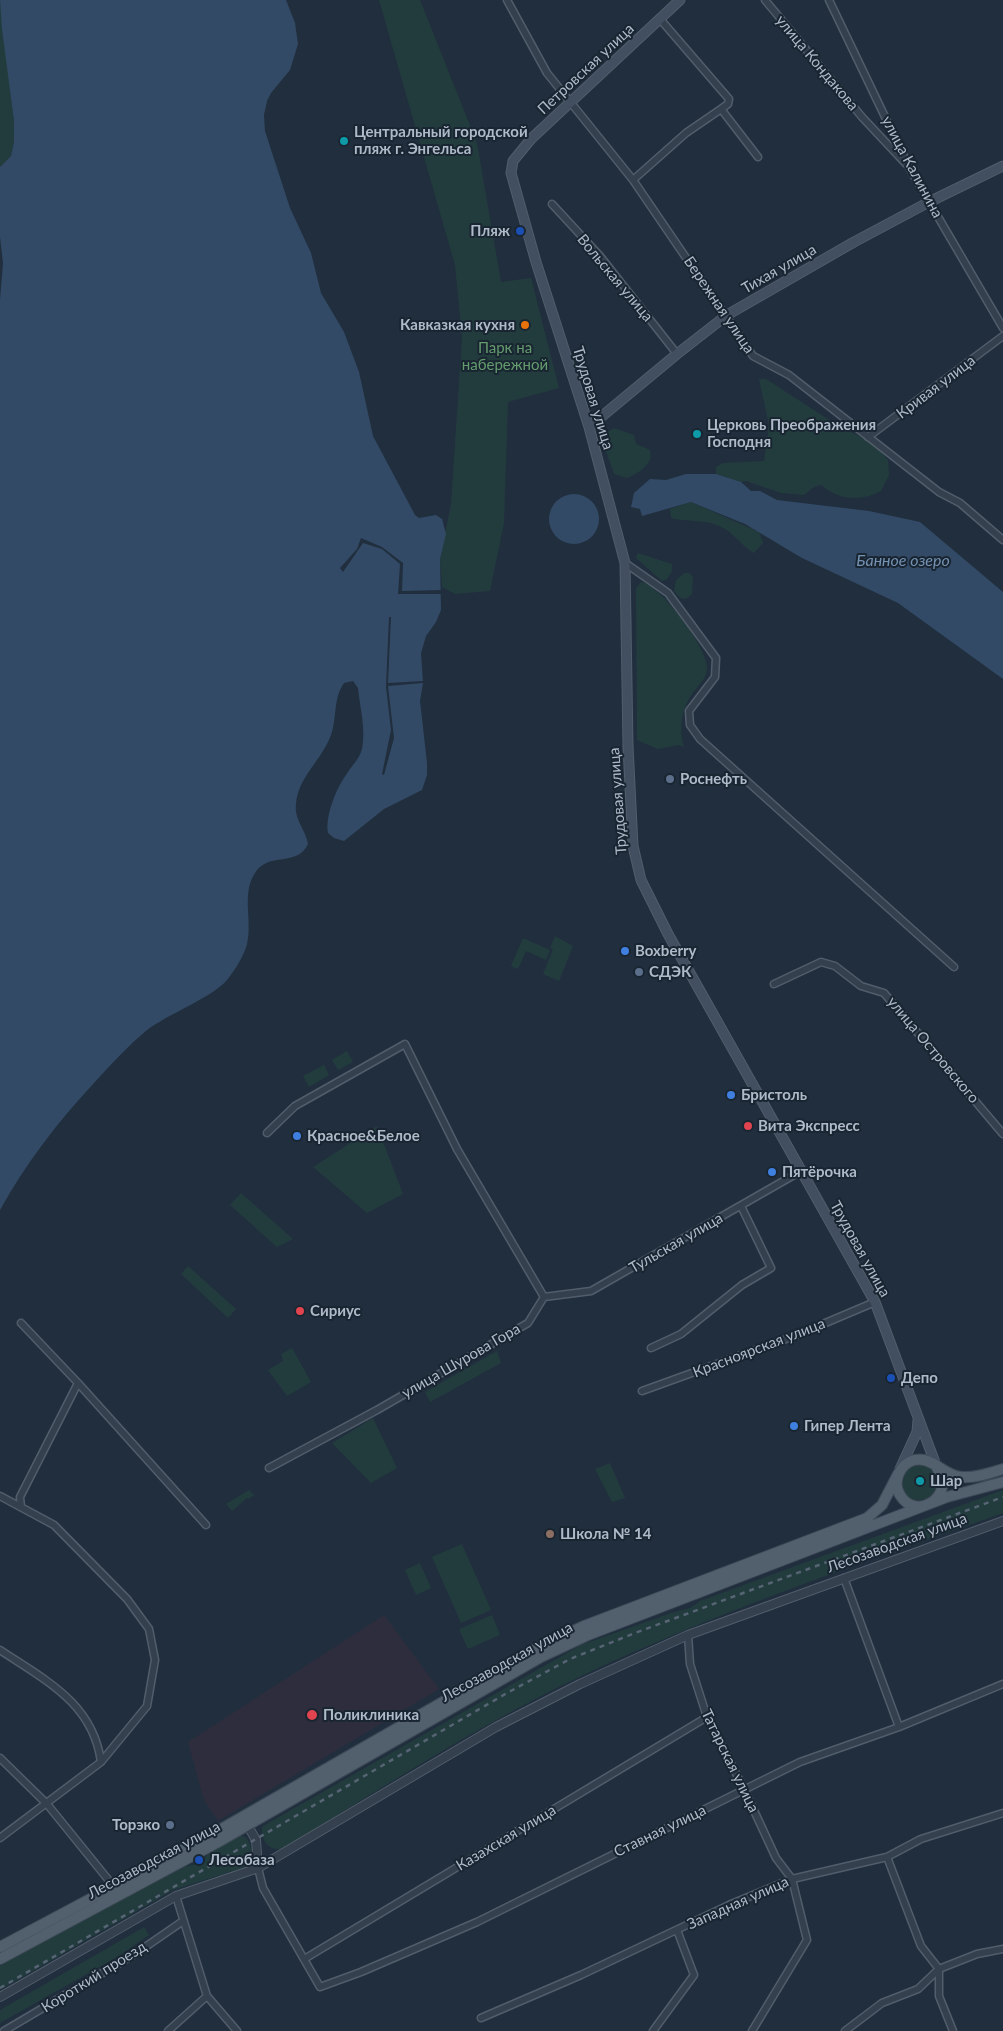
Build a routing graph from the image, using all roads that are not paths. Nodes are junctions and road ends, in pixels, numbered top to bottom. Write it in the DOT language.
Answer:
graph roads {
  1 [pos="507,0"];
  2 [pos="680,0"];
  3 [pos="765,0"];
  4 [pos="830,0"];
  5 [pos="660,18"];
  6 [pos="570,104"];
  7 [pos="721,109"];
  8 [pos="758,157"];
  9 [pos="513,161"];
  10 [pos="1003,166"];
  11 [pos="910,169"];
  12 [pos="633,180"];
  13 [pos="929,202"];
  14 [pos="552,204"];
  15 [pos="727,315"];
  16 [pos="1003,328"];
  17 [pos="1003,336"];
  18 [pos="677,354"];
  19 [pos="589,428"];
  20 [pos="868,437"];
  21 [pos="1003,540"];
  22 [pos="625,563"];
  23 [pos="954,967"];
  24 [pos="774,984"];
  25 [pos="268,1133"];
  26 [pos="1003,1134"];
  27 [pos="801,1170"];
  28 [pos="741,1206"];
  29 [pos="544,1297"];
  30 [pos="875,1302"];
  31 [pos="22,1323"];
  32 [pos="651,1348"];
  33 [pos="78,1383"];
  34 [pos="642,1391"];
  35 [pos="918,1418"];
  36 [pos="269,1468"];
  37 [pos="937,1468"];
  38 [pos="1003,1469"];
  39 [pos="898,1474"];
  40 [pos="1003,1482"];
  41 [pos="0,1496"];
  42 [pos="929,1505"];
  43 [pos="21,1507"];
  44 [pos="1003,1521"];
  45 [pos="206,1525"];
  46 [pos="844,1578"];
  47 [pos="688,1635"];
  48 [pos="0,1650"];
  49 [pos="1003,1684"];
  50 [pos="707,1718"];
  51 [pos="899,1727"];
  52 [pos="0,1758"];
  53 [pos="101,1762"];
  54 [pos="744,1789"];
  55 [pos="47,1804"];
  56 [pos="1003,1813"];
  57 [pos="248,1826"];
  58 [pos="0,1838"];
  59 [pos="887,1856"];
  60 [pos="258,1868"];
  61 [pos="792,1879"];
  62 [pos="117,1891"];
  63 [pos="176,1896"];
  64 [pos="184,1921"];
  65 [pos="677,1930"];
  66 [pos="0,1947"];
  67 [pos="1003,1949"];
  68 [pos="306,1958"];
  69 [pos="0,1959"];
  70 [pos="939,1969"];
  71 [pos="207,1996"];
  72 [pos="0,1997"];
  73 [pos="481,2018"];
  74 [pos="4,2031"];
  75 [pos="168,2031"];
  76 [pos="237,2031"];
  77 [pos="653,2031"];
  78 [pos="752,2031"];
  79 [pos="845,2031"];
  80 [pos="953,2031"];
  1 -- 6 [label="street, Бережная улица"];
  2 -- 5 [label="main road, Петровская улица"];
  3 -- 11 [label="street, улица Кондакова"];
  4 -- 11 [label="street, улица Калинина"];
  5 -- 6 [label="main road, Петровская улица"];
  5 -- 7 [label="street"];
  6 -- 9 [label="main road, Петровская улица"];
  6 -- 12 [label="street, Бережная улица"];
  7 -- 8 [label="street"];
  7 -- 12 [label="street"];
  9 -- 19 [label="main road, Трудовая улица"];
  10 -- 13 [label="main road, Тихая улица"];
  11 -- 13 [label="street, улица Калинина"];
  12 -- 15 [label="street, Бережная улица"];
  13 -- 15 [label="main road, Тихая улица"];
  13 -- 16 [label="street, улица Калинина"];
  14 -- 18 [label="street, Вольская улица"];
  15 -- 18 [label="main road, Тихая улица"];
  15 -- 20 [label="street, Бережная улица"];
  17 -- 20 [label="street, Кривая улица"];
  18 -- 19 [label="main road, Тихая улица"];
  19 -- 22 [label="main road, Трудовая улица"];
  20 -- 21 [label="street, Бережная улица"];
  22 -- 23 [label="street"];
  22 -- 27 [label="main road, Трудовая улица"];
  24 -- 26 [label="street, улица Островского"];
  25 -- 29 [label="street"];
  27 -- 28 [label="street, Тульская улица"];
  27 -- 30 [label="main road, Трудовая улица"];
  28 -- 29 [label="street, Тульская улица"];
  28 -- 32 [label="street"];
  29 -- 36 [label="street, улица Шурова Гора"];
  30 -- 34 [label="street, Красноярская улица"];
  30 -- 35 [label="main road, Трудовая улица"];
  31 -- 33 [label="street"];
  33 -- 43 [label="street"];
  33 -- 45 [label="street"];
  35 -- 37 [label="main road, Трудовая улица"];
  35 -- 39 [label="main road"];
  37 -- 38 [label="main road"];
  37 -- 39 [label="main road"];
  37 -- 42 [label="main road"];
  39 -- 42 [label="main road"];
  39 -- 62 [label="main road, Лесозаводская улица"];
  40 -- 42 [label="main road, Лесозаводская улица"];
  41 -- 43 [label="street"];
  42 -- 57 [label="main road, Лесозаводская улица"];
  43 -- 53 [label="street"];
  44 -- 46 [label="street, Лесозаводская улица"];
  46 -- 47 [label="street, Лесозаводская улица"];
  46 -- 51 [label="street"];
  47 -- 50 [label="street, Татарская улица"];
  47 -- 60 [label="street, Лесозаводская улица"];
  48 -- 53 [label="street"];
  49 -- 51 [label="street, Ставная улица"];
  50 -- 54 [label="street, Татарская улица"];
  50 -- 68 [label="street, Казахская улица"];
  51 -- 54 [label="street, Ставная улица"];
  52 -- 55 [label="street"];
  53 -- 55 [label="street"];
  54 -- 61 [label="street, Татарская улица"];
  54 -- 68 [label="street, Ставная улица"];
  55 -- 58 [label="street"];
  55 -- 62 [label="street"];
  56 -- 59 [label="street, Западная улица"];
  57 -- 60 [label="street"];
  57 -- 62 [label="main road, Лесозаводская улица"];
  59 -- 61 [label="street, Западная улица"];
  59 -- 70 [label="street"];
  60 -- 63 [label="street, Лесозаводская улица"];
  60 -- 68 [label="street"];
  61 -- 65 [label="street, Западная улица"];
  61 -- 78 [label="street"];
  62 -- 66 [label="main road, Лесозаводская улица"];
  62 -- 69 [label="main road, Лесозаводская улица"];
  63 -- 64 [label="street"];
  63 -- 72 [label="street, Лесозаводская улица"];
  64 -- 71 [label="street"];
  64 -- 74 [label="street, Короткий проезд"];
  65 -- 73 [label="street, Западная улица"];
  65 -- 77 [label="street"];
  67 -- 70 [label="street"];
  70 -- 79 [label="street"];
  70 -- 80 [label="street"];
  71 -- 75 [label="street"];
  71 -- 76 [label="street"];
}
